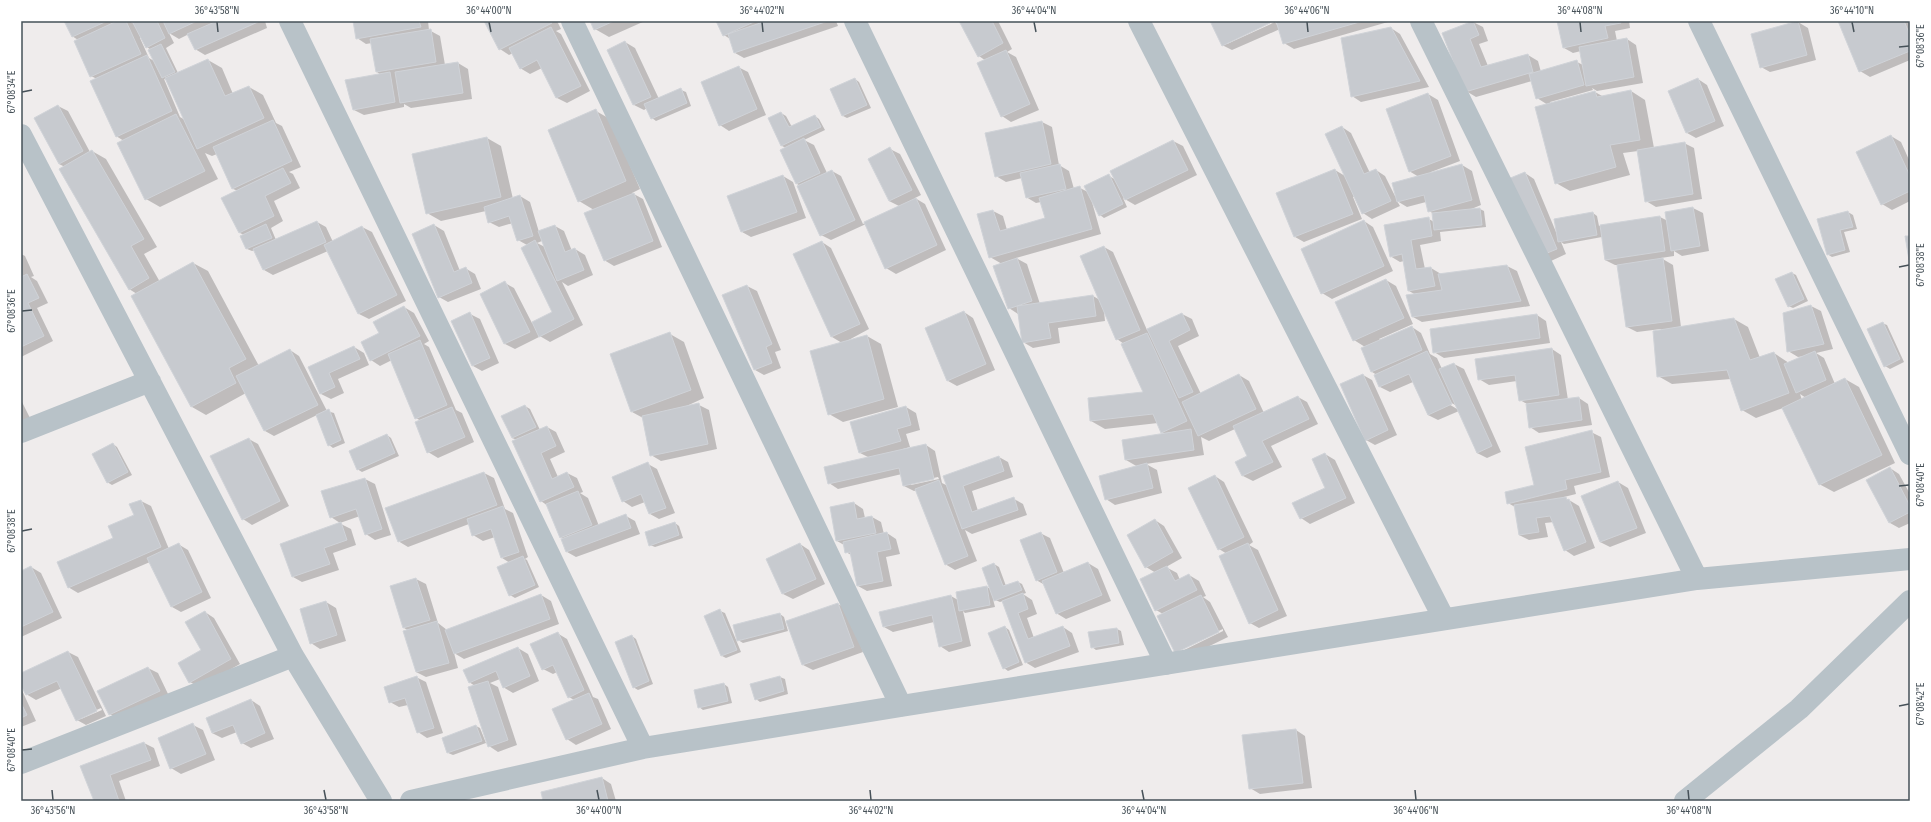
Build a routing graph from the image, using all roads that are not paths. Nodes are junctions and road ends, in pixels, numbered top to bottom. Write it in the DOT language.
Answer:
graph roads {
  1 [pos="290,21"];
  2 [pos="572,21"];
  3 [pos="856,21"];
  4 [pos="1139,21"];
  5 [pos="1421,21"];
  6 [pos="1699,21"];
  7 [pos="21,134"];
  8 [pos="150,381"];
  9 [pos="21,432"];
  10 [pos="1910,454"];
  11 [pos="1910,559"];
  12 [pos="1697,579"];
  13 [pos="1910,601"];
  14 [pos="1444,619"];
  15 [pos="293,656"];
  16 [pos="1166,664"];
  17 [pos="901,706"];
  18 [pos="643,748"];
  19 [pos="21,763"];
  20 [pos="381,801"];
  21 [pos="411,801"];
  22 [pos="1685,801"];
  1 -- 18 [label="street"];
  2 -- 17 [label="street"];
  3 -- 16 [label="street"];
  4 -- 14 [label="street"];
  5 -- 12 [label="street"];
  6 -- 10 [label="street"];
  7 -- 8 [label="street"];
  8 -- 9 [label="street"];
  8 -- 15 [label="street"];
  11 -- 12 [label="street"];
  12 -- 14 [label="street"];
  13 -- 22 [label="street"];
  14 -- 16 [label="street"];
  15 -- 19 [label="street"];
  15 -- 20 [label="street"];
  16 -- 17 [label="street"];
  17 -- 18 [label="street"];
  18 -- 21 [label="street"];
}
